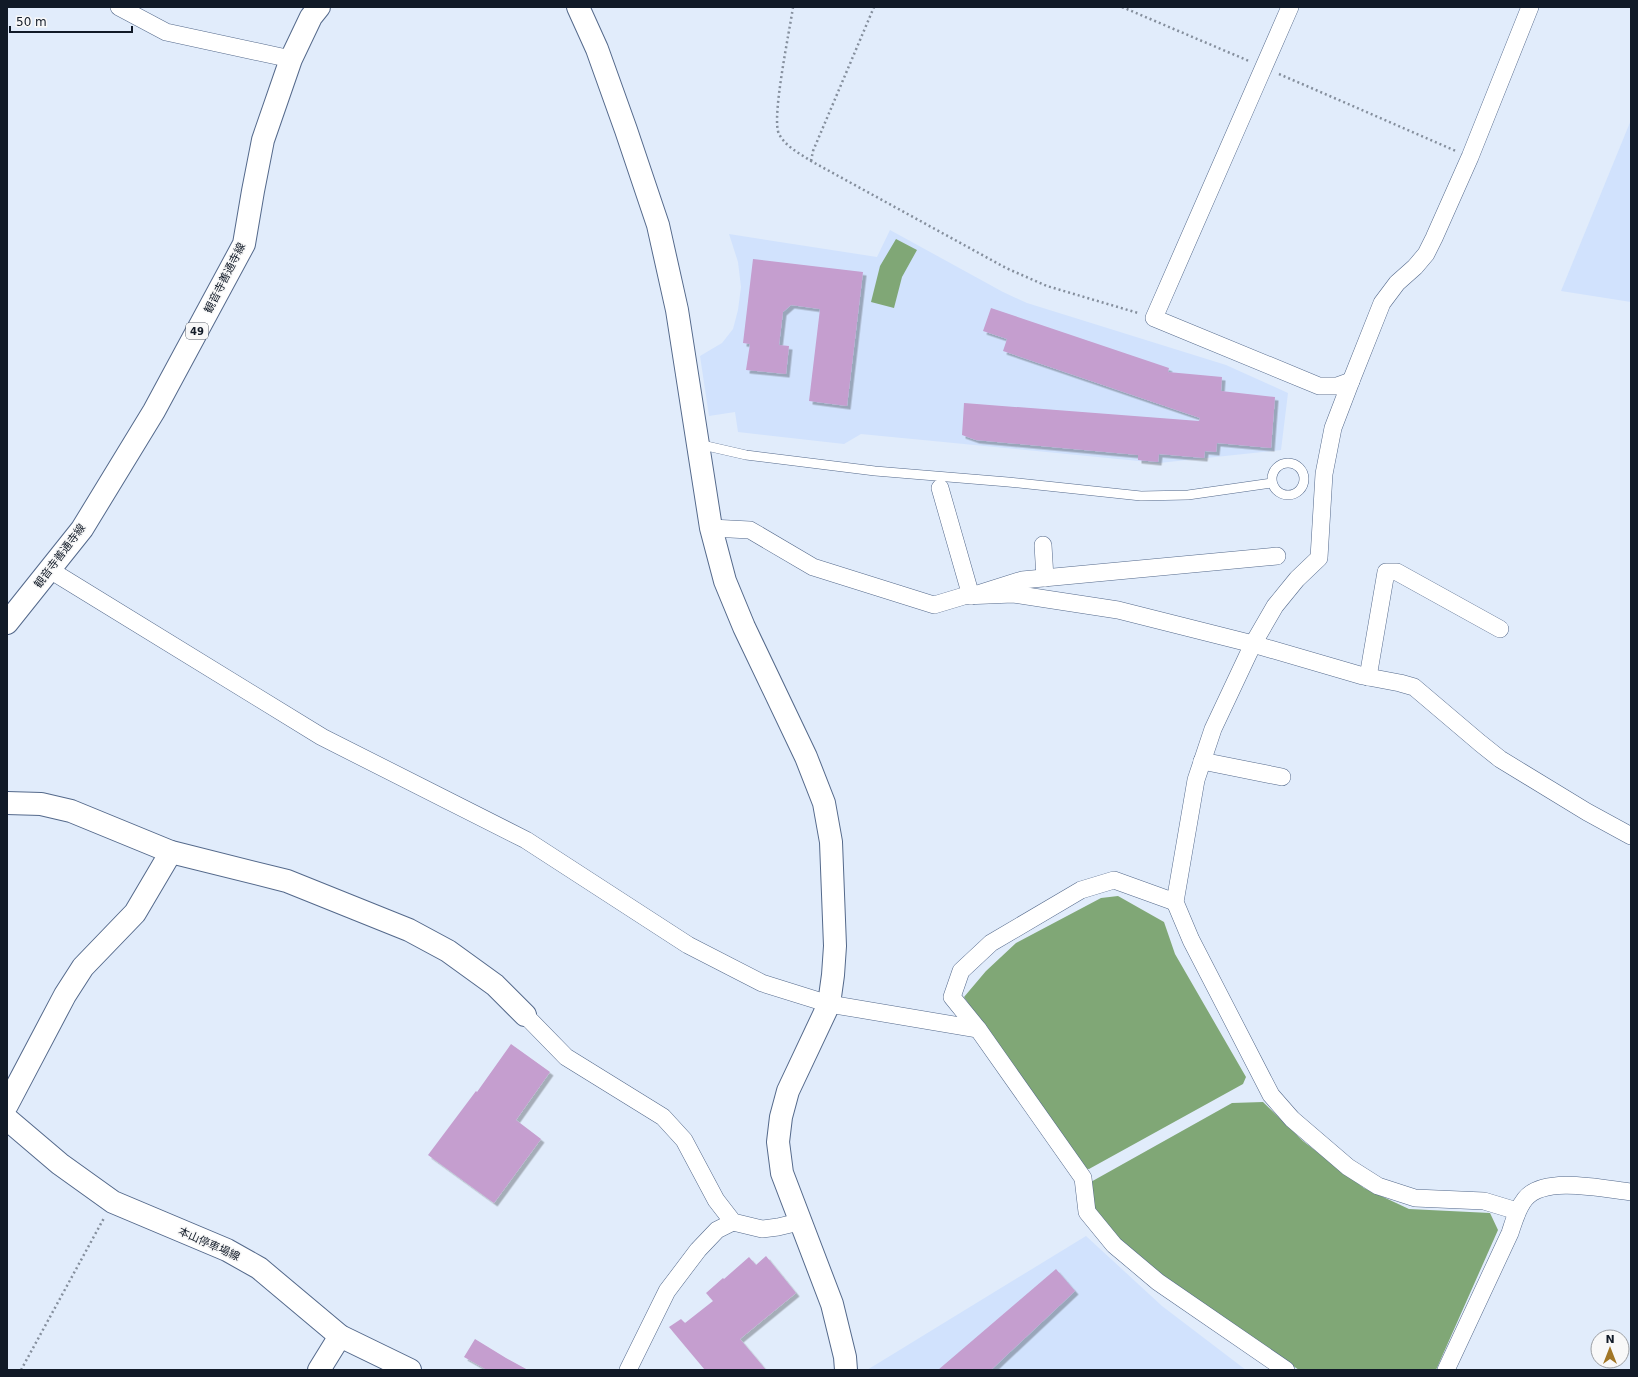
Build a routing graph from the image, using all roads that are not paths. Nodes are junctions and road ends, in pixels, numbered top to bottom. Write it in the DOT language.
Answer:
graph roads {
  1 [pos="119,7"];
  2 [pos="319,7"];
  3 [pos="578,7"];
  4 [pos="1290,7"];
  5 [pos="1530,7"];
  6 [pos="291,60"];
  7 [pos="1350,381"];
  8 [pos="697,444"];
  9 [pos="1272,483"];
  10 [pos="940,488"];
  11 [pos="711,528"];
  12 [pos="1043,545"];
  13 [pos="1277,556"];
  14 [pos="50,570"];
  15 [pos="1045,578"];
  16 [pos="971,596"];
  17 [pos="7,623"];
  18 [pos="1500,629"];
  19 [pos="1253,644"];
  20 [pos="1368,677"];
  21 [pos="1202,761"];
  22 [pos="1282,777"];
  23 [pos="7,803"];
  24 [pos="1631,836"];
  25 [pos="171,852"];
  26 [pos="1175,902"];
  27 [pos="829,1004"];
  28 [pos="525,1015"];
  29 [pos="978,1029"];
  30 [pos="7,1105"];
  31 [pos="7,1119"];
  32 [pos="1631,1192"];
  33 [pos="1518,1211"];
  34 [pos="733,1222"];
  35 [pos="799,1222"];
  36 [pos="340,1336"];
  37 [pos="319,1370"];
  38 [pos="410,1370"];
  39 [pos="628,1370"];
  40 [pos="846,1370"];
  41 [pos="1286,1370"];
  42 [pos="1446,1370"];
  1 -- 6 [label="street"];
  2 -- 6 [label="street, 観音寺善通寺線 / 49"];
  3 -- 8 [label="street"];
  4 -- 7 [label="street"];
  5 -- 7 [label="street"];
  6 -- 14 [label="street, 観音寺善通寺線 / 49"];
  7 -- 19 [label="street"];
  8 -- 9 [label="lane"];
  8 -- 11 [label="street"];
  10 -- 16 [label="street"];
  11 -- 16 [label="street"];
  11 -- 27 [label="street"];
  12 -- 15 [label="street"];
  13 -- 15 [label="street"];
  14 -- 17 [label="street, 観音寺善通寺線 / 49"];
  14 -- 27 [label="street"];
  15 -- 16 [label="street"];
  16 -- 19 [label="street"];
  18 -- 20 [label="street"];
  19 -- 20 [label="street"];
  19 -- 21 [label="street"];
  20 -- 24 [label="street"];
  21 -- 22 [label="street"];
  21 -- 26 [label="street"];
  23 -- 25 [label="street"];
  25 -- 28 [label="street"];
  25 -- 30 [label="street"];
  26 -- 29 [label="street"];
  26 -- 33 [label="street"];
  27 -- 29 [label="street"];
  27 -- 35 [label="street"];
  28 -- 34 [label="street"];
  29 -- 41 [label="street"];
  31 -- 36 [label="street, 本山停車場線"];
  32 -- 33 [label="street"];
  33 -- 42 [label="street"];
  34 -- 35 [label="street"];
  34 -- 39 [label="street"];
  35 -- 40 [label="street"];
  36 -- 37 [label="street"];
  36 -- 38 [label="street, 本山停車場線"];
}
